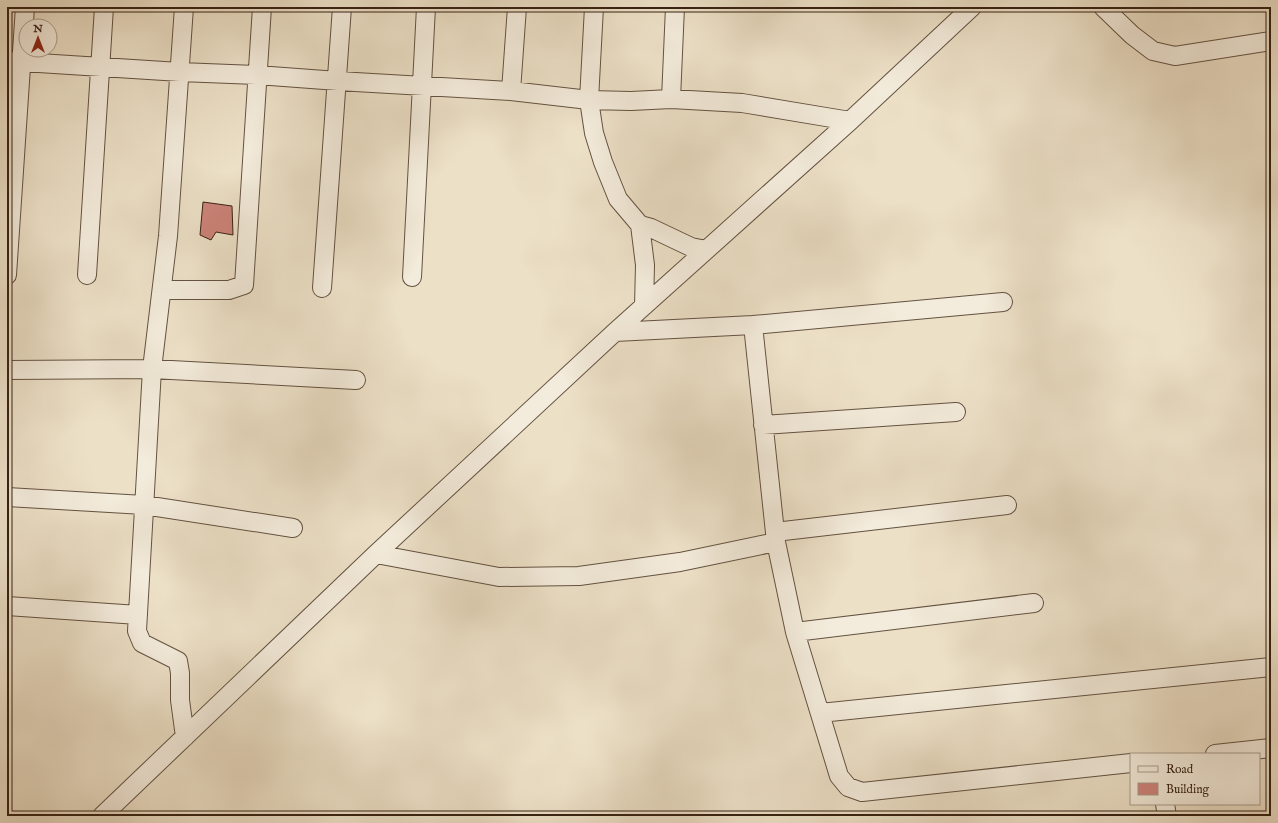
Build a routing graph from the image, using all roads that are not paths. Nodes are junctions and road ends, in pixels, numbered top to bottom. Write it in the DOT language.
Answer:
graph roads {
  1 [pos="25,7"];
  2 [pos="104,7"];
  3 [pos="184,7"];
  4 [pos="262,7"];
  5 [pos="342,7"];
  6 [pos="426,7"];
  7 [pos="517,7"];
  8 [pos="594,7"];
  9 [pos="675,7"];
  10 [pos="972,7"];
  11 [pos="1103,7"];
  12 [pos="1271,41"];
  13 [pos="14,62"];
  14 [pos="100,67"];
  15 [pos="180,72"];
  16 [pos="257,75"];
  17 [pos="338,82"];
  18 [pos="421,86"];
  19 [pos="511,91"];
  20 [pos="671,99"];
  21 [pos="589,100"];
  22 [pos="850,121"];
  23 [pos="640,225"];
  24 [pos="706,250"];
  25 [pos="7,274"];
  26 [pos="87,275"];
  27 [pos="412,277"];
  28 [pos="322,288"];
  29 [pos="162,290"];
  30 [pos="1003,302"];
  31 [pos="644,306"];
  32 [pos="753,325"];
  33 [pos="615,332"];
  34 [pos="152,369"];
  35 [pos="7,370"];
  36 [pos="356,380"];
  37 [pos="956,412"];
  38 [pos="763,425"];
  39 [pos="7,497"];
  40 [pos="144,505"];
  41 [pos="1007,505"];
  42 [pos="293,528"];
  43 [pos="775,537"];
  44 [pos="376,554"];
  45 [pos="1034,603"];
  46 [pos="7,606"];
  47 [pos="138,616"];
  48 [pos="796,632"];
  49 [pos="1271,667"];
  50 [pos="820,713"];
  51 [pos="185,737"];
  52 [pos="1271,748"];
  53 [pos="1224,753"];
  54 [pos="1130,763"];
  55 [pos="1165,805"];
  56 [pos="102,816"];
  57 [pos="1167,816"];
  1 -- 13 [label="street"];
  2 -- 14 [label="street"];
  3 -- 15 [label="street"];
  4 -- 16 [label="street"];
  5 -- 17 [label="street"];
  6 -- 18 [label="street"];
  7 -- 19 [label="street"];
  8 -- 21 [label="street"];
  9 -- 20 [label="street"];
  10 -- 22 [label="street"];
  11 -- 12 [label="street"];
  13 -- 14 [label="street"];
  13 -- 25 [label="street"];
  14 -- 15 [label="street"];
  14 -- 26 [label="street"];
  15 -- 16 [label="street"];
  15 -- 29 [label="street"];
  16 -- 17 [label="street"];
  16 -- 29 [label="street"];
  17 -- 18 [label="street"];
  17 -- 28 [label="street"];
  18 -- 19 [label="street"];
  18 -- 27 [label="street"];
  19 -- 21 [label="street"];
  20 -- 21 [label="street"];
  20 -- 22 [label="street"];
  21 -- 23 [label="street"];
  22 -- 24 [label="street"];
  23 -- 24 [label="street"];
  23 -- 31 [label="street"];
  24 -- 31 [label="street"];
  29 -- 34 [label="street"];
  30 -- 32 [label="street"];
  31 -- 33 [label="street"];
  32 -- 33 [label="street"];
  32 -- 38 [label="street"];
  33 -- 44 [label="street"];
  34 -- 35 [label="street"];
  34 -- 36 [label="street"];
  34 -- 40 [label="street"];
  37 -- 38 [label="street"];
  38 -- 43 [label="street"];
  39 -- 40 [label="street"];
  40 -- 42 [label="street"];
  40 -- 47 [label="street"];
  41 -- 43 [label="street"];
  43 -- 44 [label="street"];
  43 -- 48 [label="street"];
  44 -- 51 [label="street"];
  45 -- 48 [label="street"];
  46 -- 47 [label="street"];
  47 -- 51 [label="street"];
  48 -- 50 [label="street"];
  49 -- 50 [label="street"];
  50 -- 54 [label="street"];
  51 -- 56 [label="street"];
  52 -- 53 [label="street"];
  55 -- 57 [label="street"];
}
